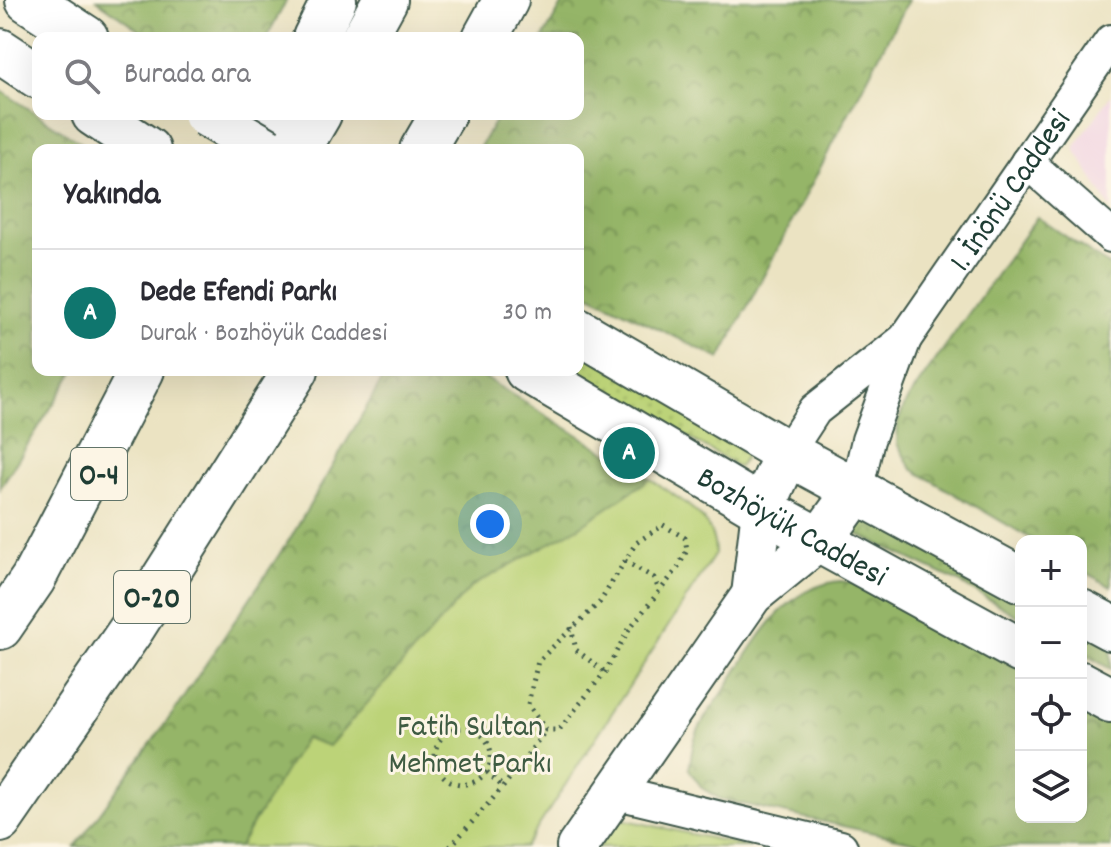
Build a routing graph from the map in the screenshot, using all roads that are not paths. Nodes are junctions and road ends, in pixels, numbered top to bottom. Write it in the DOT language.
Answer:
graph roads {
  1 [pos="28,0"];
  2 [pos="334,0"];
  3 [pos="385,0"];
  4 [pos="506,0"];
  5 [pos="77,32"];
  6 [pos="318,32"];
  7 [pos="367,32"];
  8 [pos="488,32"];
  9 [pos="1111,41"];
  10 [pos="0,51"];
  11 [pos="32,72"];
  12 [pos="103,120"];
  13 [pos="216,120"];
  14 [pos="272,120"];
  15 [pos="316,120"];
  16 [pos="440,120"];
  17 [pos="139,144"];
  18 [pos="257,144"];
  19 [pos="259,144"];
  20 [pos="302,144"];
  21 [pos="426,144"];
  22 [pos="1027,162"];
  23 [pos="1111,236"];
  24 [pos="584,335"];
  25 [pos="905,339"];
  26 [pos="139,376"];
  27 [pos="162,376"];
  28 [pos="292,376"];
  29 [pos="537,376"];
  30 [pos="787,453"];
  31 [pos="856,491"];
  32 [pos="762,509"];
  33 [pos="821,539"];
  34 [pos="1015,577"];
  35 [pos="33,579"];
  36 [pos="752,595"];
  37 [pos="1087,615"];
  38 [pos="0,627"];
  39 [pos="1111,628"];
  40 [pos="1015,648"];
  41 [pos="1087,687"];
  42 [pos="1111,700"];
  43 [pos="613,792"];
  44 [pos="0,820"];
  45 [pos="577,847"];
  46 [pos="841,847"];
  1 -- 5 [label="main road"];
  2 -- 6 [label="main road"];
  3 -- 7 [label="main road"];
  4 -- 8 [label="main road"];
  9 -- 22 [label="street, 1. İnönü Caddesi"];
  10 -- 11 [label="main road"];
  12 -- 17 [label="main road"];
  13 -- 18 [label="main road, bridge"];
  14 -- 19 [label="main road"];
  15 -- 20 [label="main road"];
  16 -- 21 [label="main road"];
  22 -- 23 [label="street"];
  22 -- 25 [label="street, 1. İnönü Caddesi"];
  24 -- 30 [label="main road, Bozhöyük Caddesi"];
  25 -- 30 [label="street"];
  25 -- 31 [label="street"];
  26 -- 35 [label="main road"];
  27 -- 35 [label="main road, O-4"];
  28 -- 44 [label="main road, O-20"];
  29 -- 32 [label="main road, Bozhöyük Caddesi"];
  30 -- 31 [label="main road, Bozhöyük Caddesi"];
  30 -- 32 [label="main road"];
  31 -- 33 [label="main road"];
  31 -- 34 [label="main road, Bozhöyük Caddesi"];
  32 -- 33 [label="main road, Bozhöyük Caddesi"];
  32 -- 36 [label="street"];
  33 -- 36 [label="street"];
  33 -- 40 [label="main road, Bozhöyük Caddesi"];
  35 -- 38 [label="main road"];
  36 -- 43 [label="street"];
  37 -- 39 [label="main road"];
  41 -- 42 [label="main road"];
  43 -- 45 [label="street"];
  43 -- 46 [label="street"];
}
